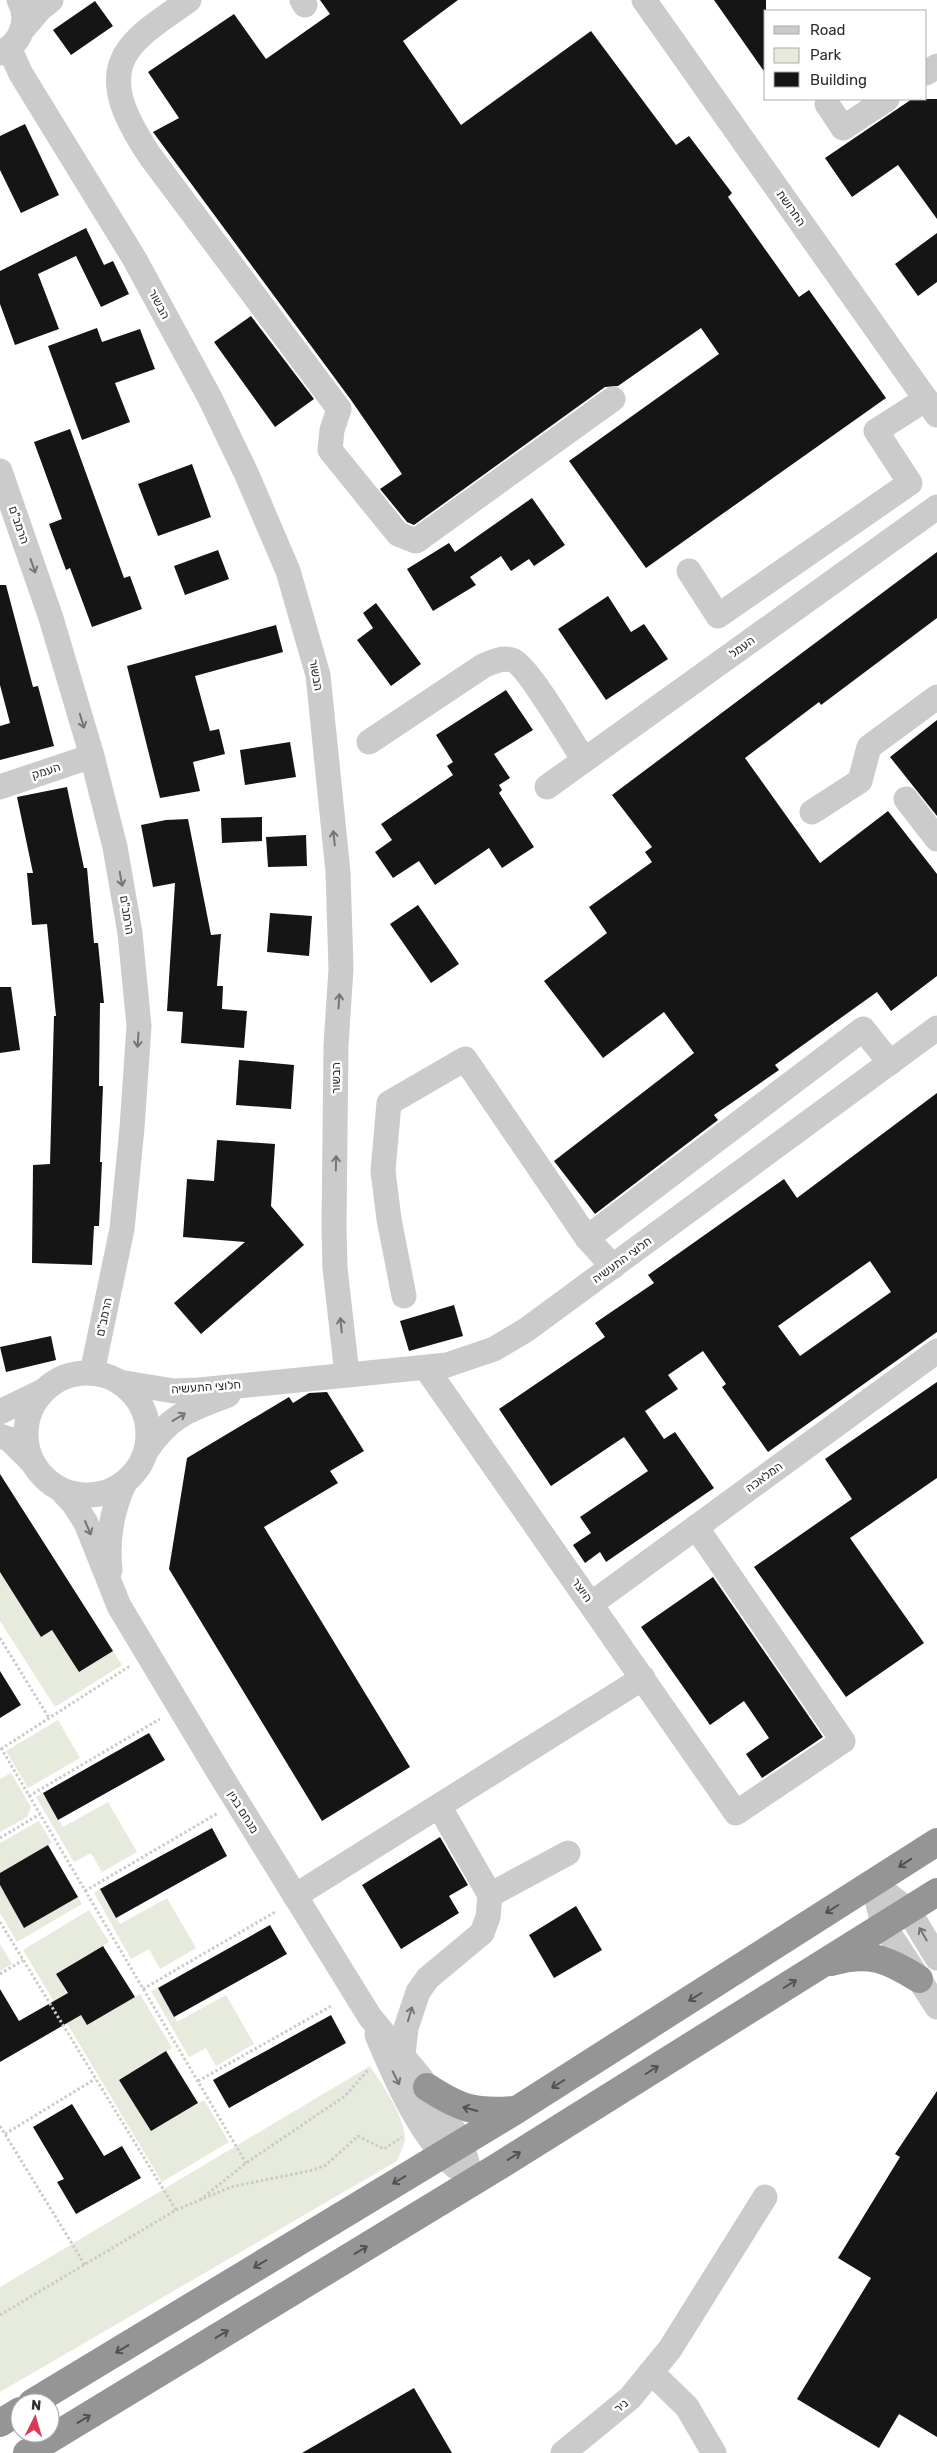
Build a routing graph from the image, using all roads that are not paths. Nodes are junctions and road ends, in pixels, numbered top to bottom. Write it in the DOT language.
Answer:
graph roads {
  1 [pos="19,0"];
  2 [pos="51,0"];
  3 [pos="189,0"];
  4 [pos="644,0"];
  5 [pos="10,44"];
  6 [pos="885,100"];
  7 [pos="827,104"];
  8 [pos="613,399"];
  9 [pos="931,407"];
  10 [pos="0,471"];
  11 [pos="937,507"];
  12 [pos="689,571"];
  13 [pos="937,697"];
  14 [pos="369,742"];
  15 [pos="92,756"];
  16 [pos="584,760"];
  17 [pos="0,786"];
  18 [pos="547,787"];
  19 [pos="906,799"];
  20 [pos="812,812"];
  21 [pos="937,839"];
  22 [pos="937,1028"];
  23 [pos="890,1062"];
  24 [pos="587,1238"];
  25 [pos="613,1267"];
  26 [pos="404,1296"];
  27 [pos="937,1351"];
  28 [pos="426,1368"];
  29 [pos="92,1373"];
  30 [pos="347,1374"];
  31 [pos="119,1382"];
  32 [pos="263,1382"];
  33 [pos="43,1391"];
  34 [pos="3,1403"];
  35 [pos="0,1436"];
  36 [pos="146,1451"];
  37 [pos="34,1464"];
  38 [pos="125,1482"];
  39 [pos="60,1488"];
  40 [pos="696,1527"];
  41 [pos="591,1604"];
  42 [pos="120,1606"];
  43 [pos="643,1678"];
  44 [pos="438,1806"];
  45 [pos="937,1842"];
  46 [pos="568,1853"];
  47 [pos="873,1883"];
  48 [pos="937,1892"];
  49 [pos="490,1895"];
  50 [pos="286,1904"];
  51 [pos="908,1910"];
  52 [pos="883,1924"];
  53 [pos="937,1958"];
  54 [pos="820,1965"];
  55 [pos="919,1979"];
  56 [pos="937,2007"];
  57 [pos="370,2017"];
  58 [pos="403,2054"];
  59 [pos="428,2087"];
  60 [pos="518,2109"];
  61 [pos="451,2148"];
  62 [pos="473,2182"];
  63 [pos="765,2197"];
  64 [pos="651,2372"];
  65 [pos="48,2393"];
  66 [pos="27,2453"];
  67 [pos="563,2453"];
  68 [pos="714,2453"];
  1 -- 5 [label="street, הבשור"];
  2 -- 5 [label="street"];
  3 -- 8 [label="street"];
  4 -- 9 [label="street, החרושת"];
  30 -- 5 [label="street, הבשור, one-way"];
  6 -- 7 [label="street"];
  9 -- 12 [label="street"];
  10 -- 15 [label="street, הרמב\"ם, one-way"];
  11 -- 16 [label="street, העמל"];
  13 -- 20 [label="street"];
  14 -- 16 [label="street"];
  15 -- 17 [label="street, העמק"];
  15 -- 29 [label="street, הרמב\"ם, one-way"];
  16 -- 18 [label="street, העמל"];
  19 -- 21 [label="street"];
  22 -- 23 [label="street, חלוצי התעשיה"];
  23 -- 24 [label="street"];
  23 -- 25 [label="street, חלוצי התעשיה"];
  24 -- 25 [label="street"];
  24 -- 26 [label="street"];
  25 -- 28 [label="street, חלוצי התעשיה"];
  27 -- 40 [label="street, המלאכה"];
  28 -- 30 [label="street, חלוצי התעשיה"];
  28 -- 41 [label="street, היוצר"];
  29 -- 31 [label="street"];
  29 -- 33 [label="street"];
  30 -- 32 [label="street, חלוצי התעשיה"];
  31 -- 32 [label="street, חלוצי התעשיה"];
  31 -- 36 [label="street"];
  36 -- 32 [label="street, חלוצי התעשיה, one-way"];
  33 -- 34 [label="street"];
  33 -- 37 [label="street"];
  35 -- 37 [label="street"];
  36 -- 38 [label="street"];
  37 -- 39 [label="street"];
  38 -- 39 [label="street"];
  38 -- 42 [label="street, מנחם בגין"];
  39 -- 42 [label="street, מנחם בגין, one-way"];
  40 -- 41 [label="street, המלאכה"];
  40 -- 43 [label="street, היוצר"];
  41 -- 43 [label="street, היוצר"];
  42 -- 50 [label="street, מנחם בגין"];
  43 -- 44 [label="street"];
  44 -- 49 [label="street"];
  44 -- 50 [label="street"];
  45 -- 47 [label="highway, one-way"];
  46 -- 49 [label="street"];
  47 -- 51 [label="street"];
  47 -- 52 [label="street"];
  47 -- 60 [label="highway, one-way"];
  48 -- 51 [label="highway"];
  58 -- 49 [label="street, one-way"];
  50 -- 57 [label="street, מנחם בגין"];
  51 -- 52 [label="highway"];
  53 -- 51 [label="street, one-way"];
  52 -- 54 [label="highway"];
  52 -- 55 [label="street"];
  54 -- 55 [label="highway"];
  62 -- 54 [label="highway, one-way"];
  55 -- 56 [label="street"];
  57 -- 58 [label="street, מנחם בגין"];
  57 -- 61 [label="street, מנחם בגין, one-way"];
  58 -- 59 [label="street, מנחם בגין"];
  60 -- 59 [label="highway, one-way"];
  59 -- 61 [label="street, מנחם בגין"];
  60 -- 61 [label="highway"];
  61 -- 62 [label="street, מנחם בגין"];
  61 -- 65 [label="highway, one-way"];
  66 -- 62 [label="highway, one-way"];
  63 -- 64 [label="street, ניר"];
  64 -- 67 [label="street, ניר"];
  64 -- 68 [label="street"];
}
